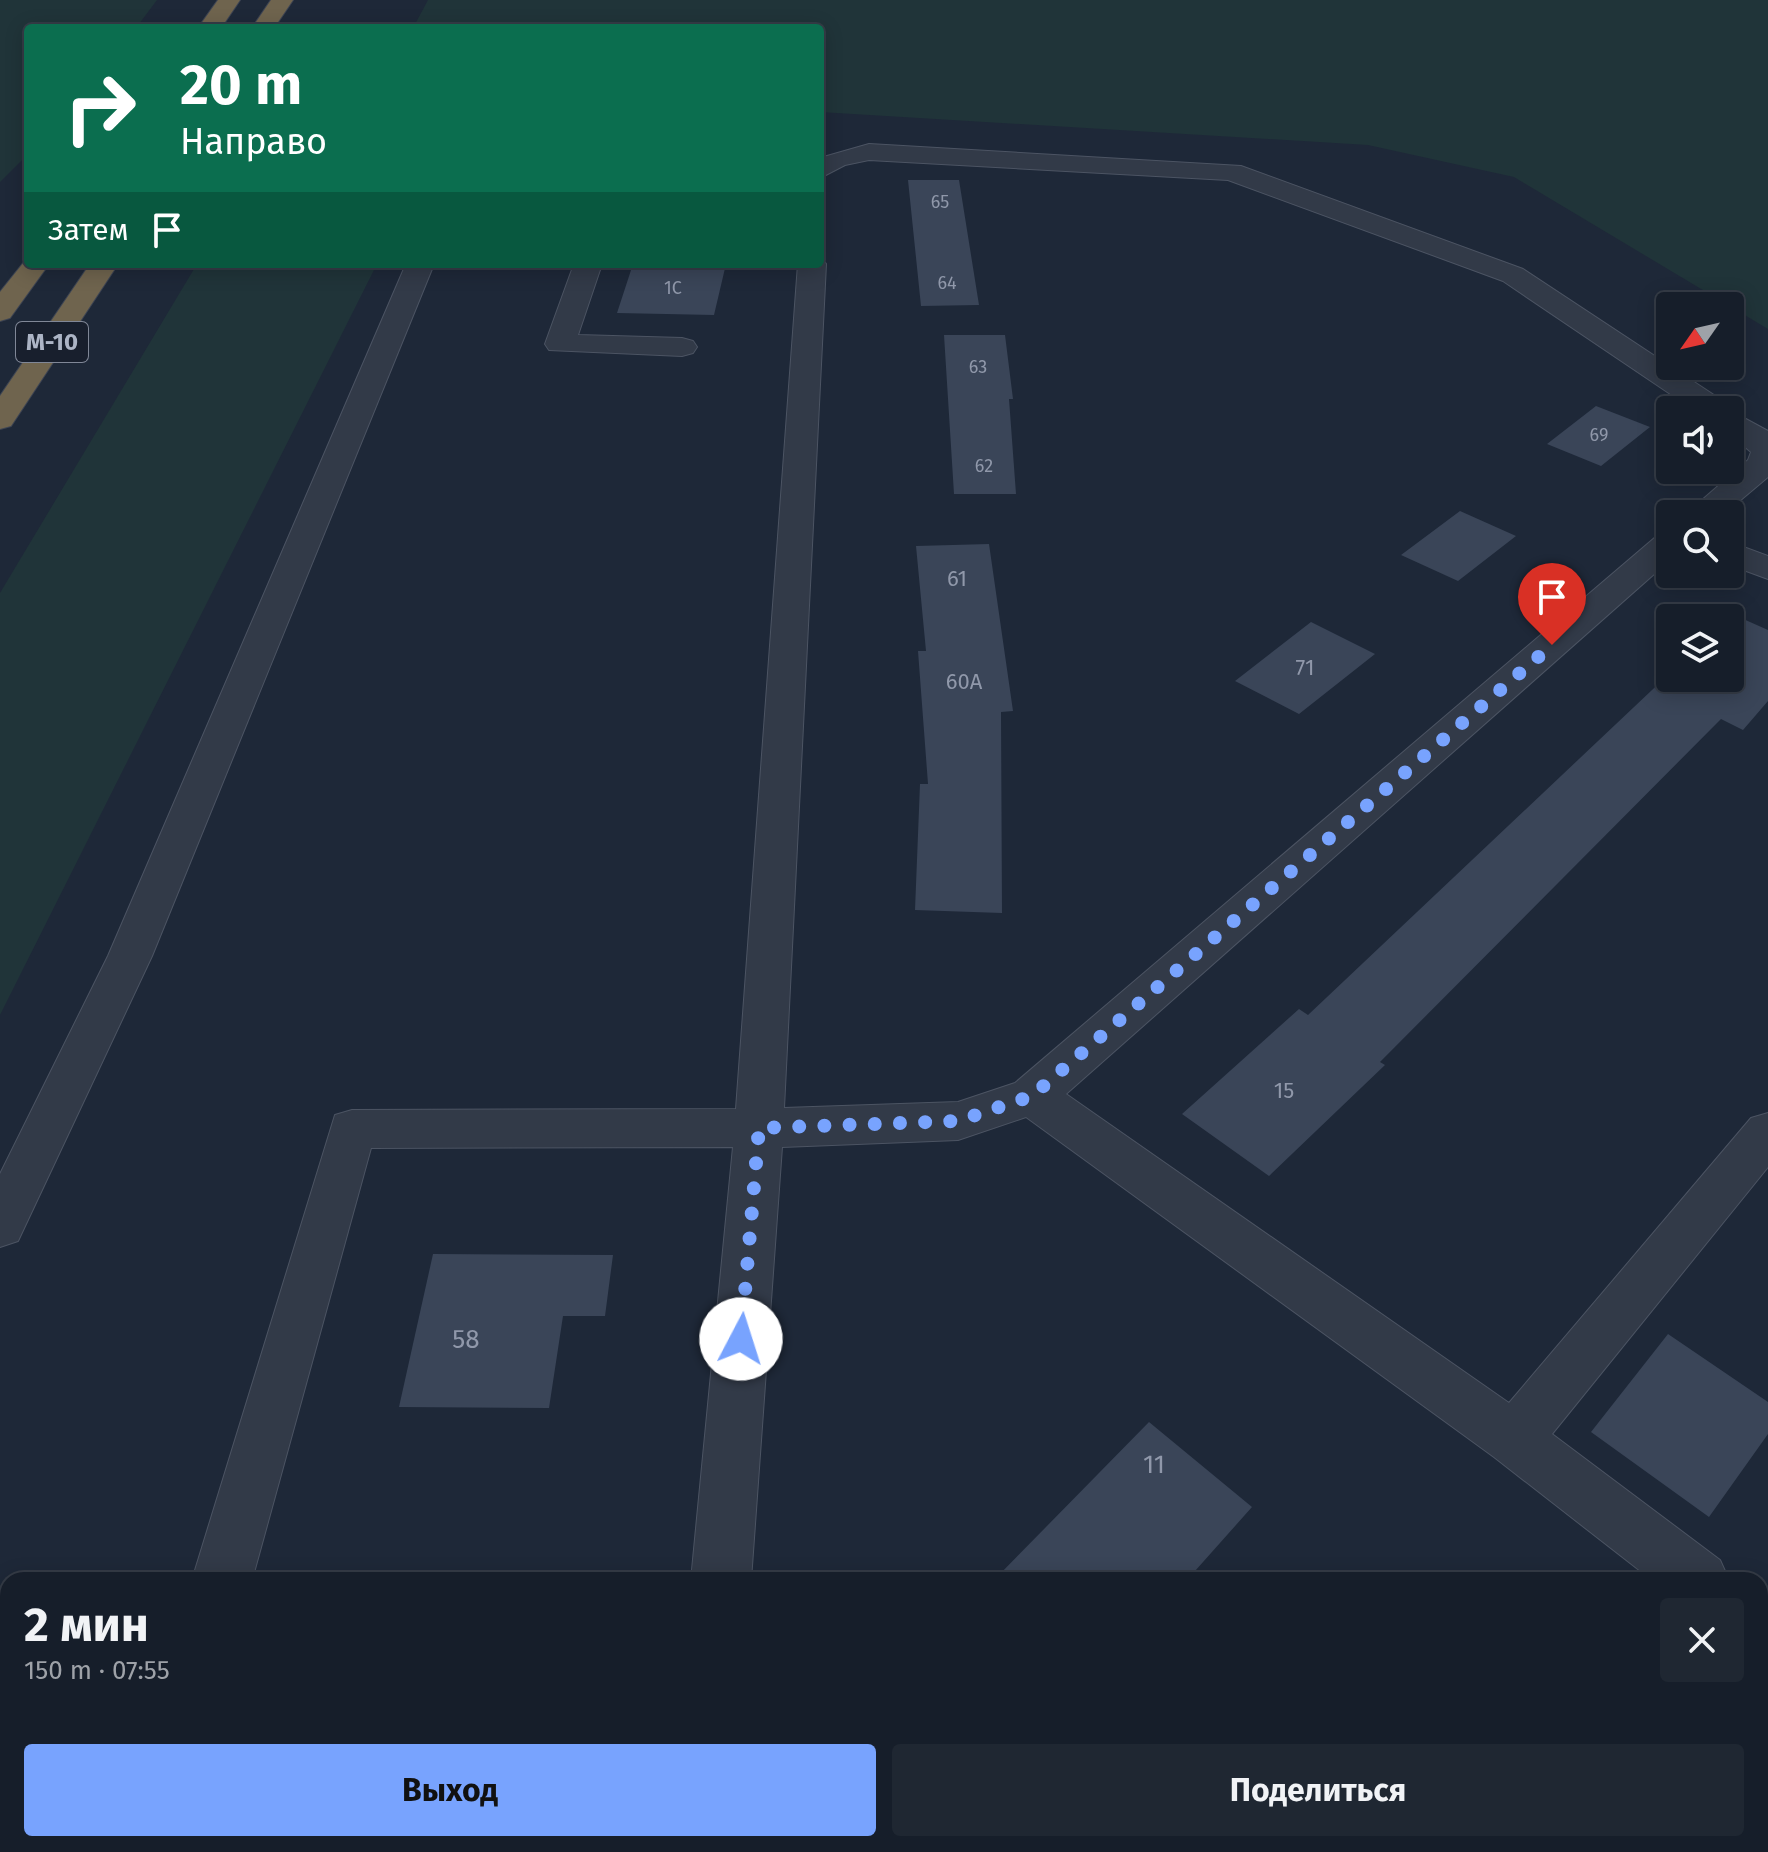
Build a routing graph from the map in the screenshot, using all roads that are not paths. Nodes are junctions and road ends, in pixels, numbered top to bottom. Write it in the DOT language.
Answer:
graph roads {
  1 [pos="229,0"];
  2 [pos="282,0"];
  3 [pos="212,24"];
  4 [pos="266,24"];
  5 [pos="824,167"];
  6 [pos="32,268"];
  7 [pos="101,268"];
  8 [pos="418,268"];
  9 [pos="587,268"];
  10 [pos="812,268"];
  11 [pos="0,312"];
  12 [pos="682,347"];
  13 [pos="1694,396"];
  14 [pos="0,419"];
  15 [pos="1744,429"];
  16 [pos="1744,480"];
  17 [pos="1739,484"];
  18 [pos="1720,500"];
  19 [pos="1656,554"];
  20 [pos="1744,559"];
  21 [pos="1768,568"];
  22 [pos="1032,1096"];
  23 [pos="759,1128"];
  24 [pos="1768,1132"];
  25 [pos="0,1226"];
  26 [pos="1514,1439"];
  27 [pos="224,1572"];
  28 [pos="722,1572"];
  29 [pos="1689,1572"];
  1 -- 3 [label="highway"];
  2 -- 4 [label="highway"];
  5 -- 13 [label="street"];
  6 -- 11 [label="highway, М-10"];
  7 -- 14 [label="highway, М-10"];
  8 -- 25 [label="street"];
  9 -- 12 [label="street"];
  10 -- 23 [label="street"];
  15 -- 16 [label="street"];
  17 -- 18 [label="street"];
  19 -- 22 [label="street"];
  20 -- 21 [label="street"];
  22 -- 23 [label="street"];
  22 -- 26 [label="street"];
  23 -- 27 [label="street"];
  23 -- 28 [label="street"];
  24 -- 26 [label="street"];
  26 -- 29 [label="street"];
}
